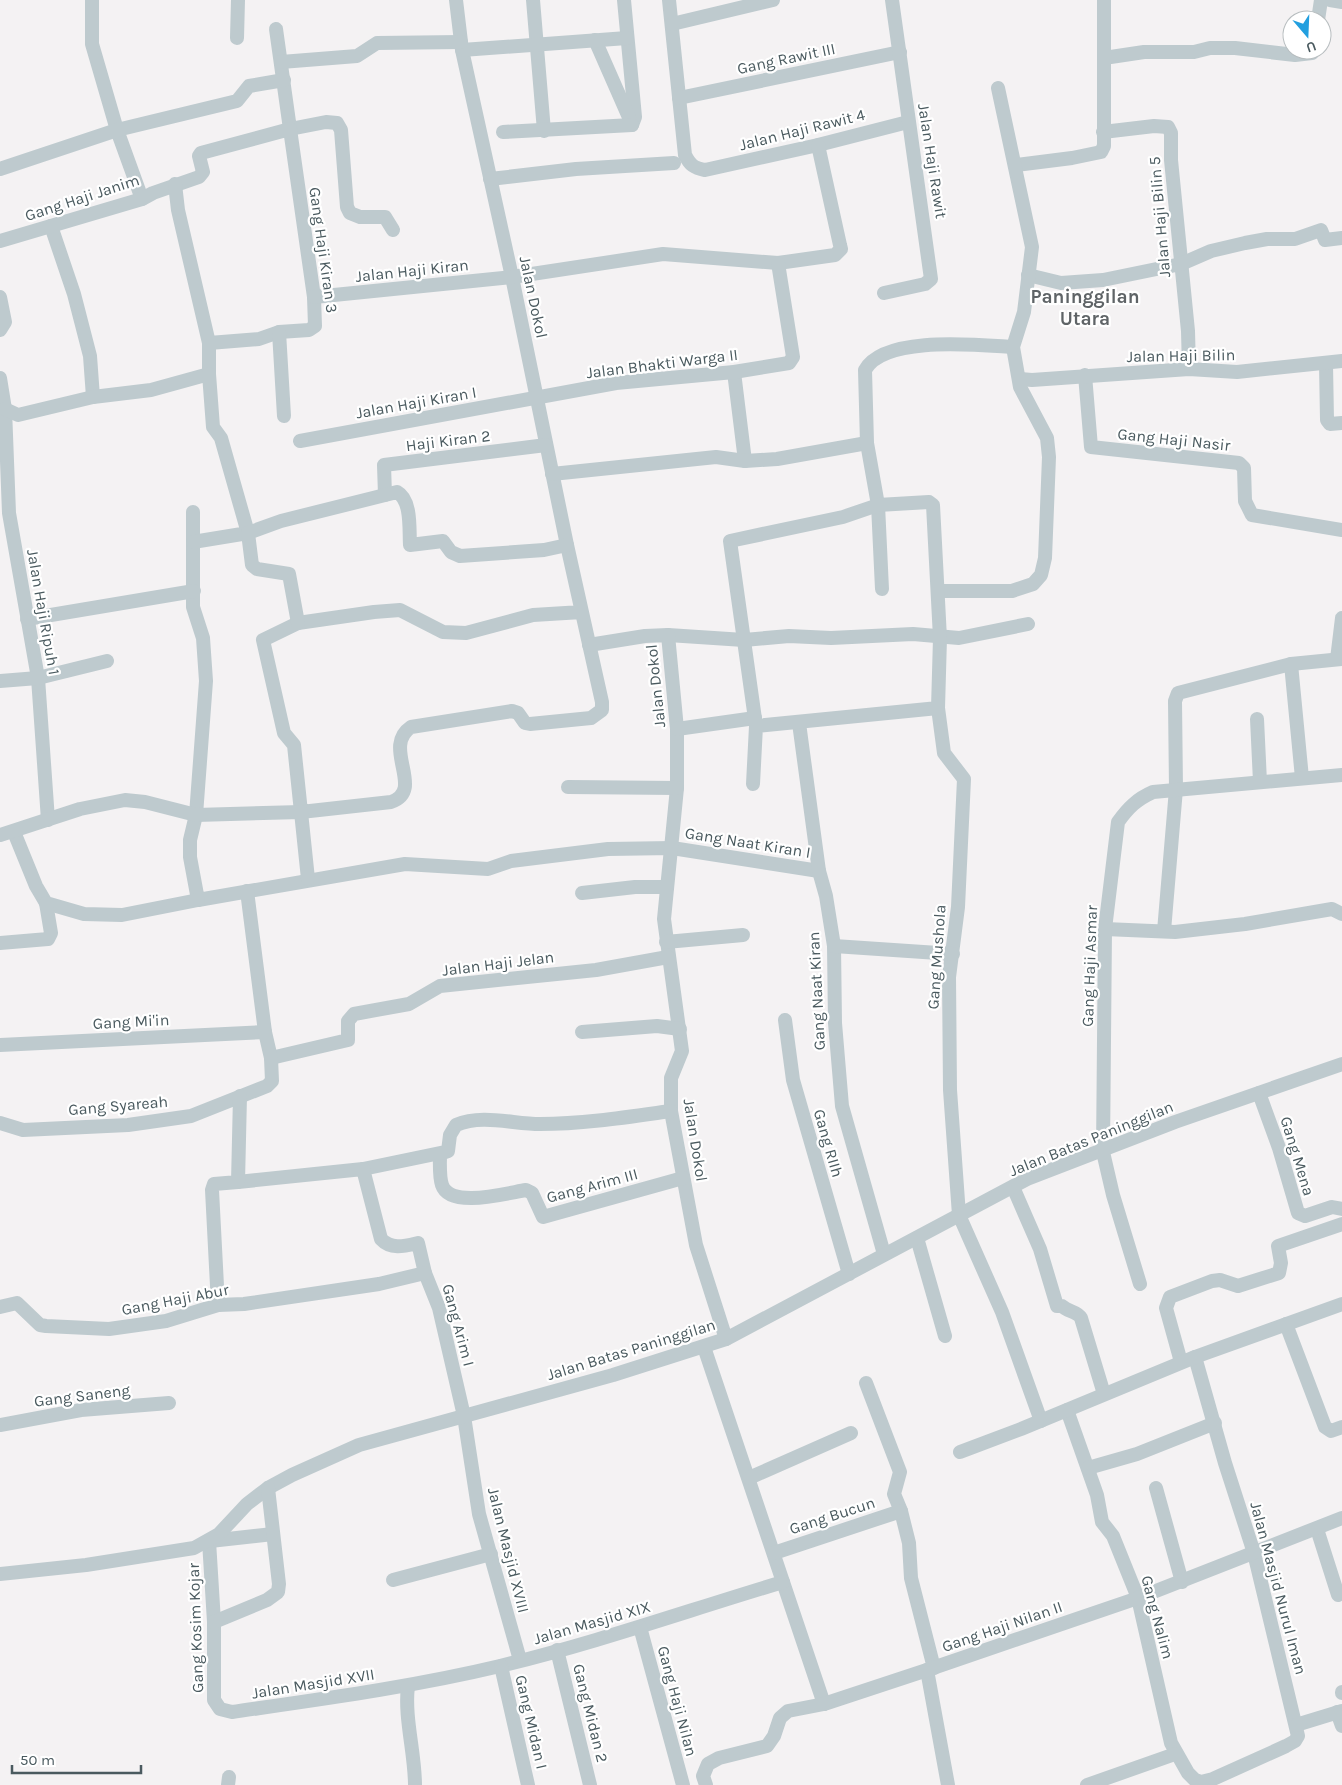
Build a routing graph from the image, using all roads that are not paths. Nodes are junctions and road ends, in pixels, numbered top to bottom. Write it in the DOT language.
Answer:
graph roads {
  1 [pos="92,0"];
  2 [pos="238,0"];
  3 [pos="456,0"];
  4 [pos="533,0"];
  5 [pos="624,0"];
  6 [pos="668,0"];
  7 [pos="773,0"];
  8 [pos="892,0"];
  9 [pos="1104,0"];
  10 [pos="1330,0"];
  11 [pos="1342,2"];
  12 [pos="672,24"];
  13 [pos="276,28"];
  14 [pos="237,38"];
  15 [pos="627,38"];
  16 [pos="595,40"];
  17 [pos="538,44"];
  18 [pos="462,46"];
  19 [pos="900,52"];
  20 [pos="1282,53"];
  21 [pos="1104,58"];
  22 [pos="281,62"];
  23 [pos="284,80"];
  24 [pos="998,88"];
  25 [pos="679,98"];
  26 [pos="908,122"];
  27 [pos="632,125"];
  28 [pos="290,129"];
  29 [pos="117,130"];
  30 [pos="544,131"];
  31 [pos="503,132"];
  32 [pos="1104,132"];
  33 [pos="818,145"];
  34 [pos="674,163"];
  35 [pos="1016,165"];
  36 [pos="0,169"];
  37 [pos="490,179"];
  38 [pos="175,184"];
  39 [pos="142,199"];
  40 [pos="51,226"];
  41 [pos="393,230"];
  42 [pos="1342,238"];
  43 [pos="0,241"];
  44 [pos="778,263"];
  45 [pos="1181,264"];
  46 [pos="1028,275"];
  47 [pos="512,277"];
  48 [pos="884,293"];
  49 [pos="0,297"];
  50 [pos="314,297"];
  51 [pos="0,330"];
  52 [pos="279,332"];
  53 [pos="209,342"];
  54 [pos="1013,347"];
  55 [pos="1342,361"];
  56 [pos="1326,364"];
  57 [pos="1189,369"];
  58 [pos="734,372"];
  59 [pos="209,374"];
  60 [pos="1085,375"];
  61 [pos="0,378"];
  62 [pos="1020,379"];
  63 [pos="93,397"];
  64 [pos="537,399"];
  65 [pos="2,410"];
  66 [pos="284,416"];
  67 [pos="1342,423"];
  68 [pos="300,440"];
  69 [pos="867,443"];
  70 [pos="546,446"];
  71 [pos="745,461"];
  72 [pos="552,474"];
  73 [pos="385,495"];
  74 [pos="878,505"];
  75 [pos="192,512"];
  76 [pos="1342,530"];
  77 [pos="248,533"];
  78 [pos="193,542"];
  79 [pos="567,545"];
  80 [pos="882,589"];
  81 [pos="938,591"];
  82 [pos="194,592"];
  83 [pos="582,612"];
  84 [pos="27,618"];
  85 [pos="1342,618"];
  86 [pos="298,623"];
  87 [pos="1028,624"];
  88 [pos="668,635"];
  89 [pos="940,638"];
  90 [pos="744,640"];
  91 [pos="589,645"];
  92 [pos="1340,659"];
  93 [pos="107,660"];
  94 [pos="1291,664"];
  95 [pos="38,678"];
  96 [pos="0,681"];
  97 [pos="938,708"];
  98 [pos="1257,719"];
  99 [pos="756,722"];
  100 [pos="799,723"];
  101 [pos="677,729"];
  102 [pos="1342,775"];
  103 [pos="1302,778"];
  104 [pos="1260,782"];
  105 [pos="754,784"];
  106 [pos="568,787"];
  107 [pos="677,788"];
  108 [pos="1176,790"];
  109 [pos="301,812"];
  110 [pos="196,815"];
  111 [pos="48,820"];
  112 [pos="14,832"];
  113 [pos="0,835"];
  114 [pos="672,848"];
  115 [pos="819,871"];
  116 [pos="308,879"];
  117 [pos="667,887"];
  118 [pos="247,892"];
  119 [pos="582,893"];
  120 [pos="198,900"];
  121 [pos="46,903"];
  122 [pos="1342,914"];
  123 [pos="1104,929"];
  124 [pos="1164,931"];
  125 [pos="743,935"];
  126 [pos="666,942"];
  127 [pos="0,943"];
  128 [pos="834,946"];
  129 [pos="953,954"];
  130 [pos="668,957"];
  131 [pos="785,1020"];
  132 [pos="680,1029"];
  133 [pos="265,1032"];
  134 [pos="582,1032"];
  135 [pos="0,1045"];
  136 [pos="271,1058"];
  137 [pos="1342,1064"];
  138 [pos="1258,1093"];
  139 [pos="240,1096"];
  140 [pos="671,1111"];
  141 [pos="0,1123"];
  142 [pos="1103,1152"];
  143 [pos="440,1154"];
  144 [pos="363,1169"];
  145 [pos="683,1178"];
  146 [pos="238,1182"];
  147 [pos="1013,1187"];
  148 [pos="1342,1209"];
  149 [pos="959,1216"];
  150 [pos="1342,1224"];
  151 [pos="917,1238"];
  152 [pos="884,1254"];
  153 [pos="425,1273"];
  154 [pos="849,1274"];
  155 [pos="1140,1284"];
  156 [pos="1342,1304"];
  157 [pos="218,1305"];
  158 [pos="0,1307"];
  159 [pos="1286,1324"];
  160 [pos="945,1336"];
  161 [pos="726,1339"];
  162 [pos="704,1347"];
  163 [pos="1195,1357"];
  164 [pos="1181,1362"];
  165 [pos="866,1383"];
  166 [pos="1104,1394"];
  167 [pos="168,1403"];
  168 [pos="1067,1410"];
  169 [pos="464,1416"];
  170 [pos="1041,1421"];
  171 [pos="1215,1423"];
  172 [pos="0,1425"];
  173 [pos="1342,1427"];
  174 [pos="851,1433"];
  175 [pos="960,1452"];
  176 [pos="1088,1468"];
  177 [pos="749,1478"];
  178 [pos="268,1488"];
  179 [pos="1156,1488"];
  180 [pos="901,1511"];
  181 [pos="1342,1518"];
  182 [pos="1316,1529"];
  183 [pos="273,1534"];
  184 [pos="209,1541"];
  185 [pos="774,1553"];
  186 [pos="1254,1553"];
  187 [pos="491,1554"];
  188 [pos="0,1574"];
  189 [pos="394,1580"];
  190 [pos="783,1582"];
  191 [pos="1182,1582"];
  192 [pos="1340,1594"];
  193 [pos="1138,1598"];
  194 [pos="214,1622"];
  195 [pos="640,1627"];
  196 [pos="557,1650"];
  197 [pos="520,1660"];
  198 [pos="501,1666"];
  199 [pos="930,1669"];
  200 [pos="408,1686"];
  201 [pos="824,1704"];
  202 [pos="223,1711"];
  203 [pos="1340,1711"];
  204 [pos="1296,1724"];
  205 [pos="1342,1726"];
  206 [pos="1176,1754"];
  207 [pos="415,1785"];
  208 [pos="528,1785"];
  209 [pos="590,1785"];
  210 [pos="683,1785"];
  211 [pos="706,1785"];
  212 [pos="948,1785"];
  213 [pos="1086,1785"];
  1 -- 29 [label="street"];
  2 -- 14 [label="street"];
  3 -- 18 [label="street, Jalan Dokol"];
  4 -- 17 [label="street"];
  5 -- 15 [label="street"];
  6 -- 12 [label="street"];
  7 -- 12 [label="street"];
  8 -- 19 [label="street, Jalan Haji Rawit"];
  9 -- 21 [label="street"];
  10 -- 11 [label="street"];
  12 -- 25 [label="street"];
  13 -- 22 [label="street, Gang Haji Kiran 3"];
  15 -- 16 [label="street"];
  15 -- 27 [label="street"];
  16 -- 17 [label="street"];
  16 -- 27 [label="street"];
  17 -- 18 [label="street"];
  17 -- 30 [label="street"];
  18 -- 22 [label="street"];
  18 -- 37 [label="street, Jalan Dokol"];
  19 -- 25 [label="street, Gang Rawit III"];
  19 -- 26 [label="street, Jalan Haji Rawit"];
  20 -- 21 [label="street"];
  21 -- 32 [label="street"];
  22 -- 23 [label="street, Gang Haji Kiran 3"];
  23 -- 28 [label="street, Gang Haji Kiran 3"];
  23 -- 29 [label="street"];
  24 -- 35 [label="street"];
  25 -- 33 [label="street, Jalan Haji Rawit 4"];
  26 -- 33 [label="street, Jalan Haji Rawit 4"];
  26 -- 48 [label="street, Jalan Haji Rawit"];
  27 -- 30 [label="street"];
  28 -- 38 [label="street, Gang Haji Janim"];
  28 -- 41 [label="street"];
  28 -- 50 [label="street, Gang Haji Kiran 3"];
  29 -- 36 [label="street"];
  29 -- 39 [label="street"];
  30 -- 31 [label="street"];
  32 -- 35 [label="street"];
  32 -- 45 [label="street, Jalan Haji Bilin 5"];
  33 -- 44 [label="street, Jalan Haji Kiran"];
  34 -- 37 [label="street"];
  35 -- 46 [label="street"];
  37 -- 47 [label="street, Jalan Dokol"];
  38 -- 39 [label="street, Gang Haji Janim"];
  38 -- 53 [label="street"];
  39 -- 40 [label="street, Gang Haji Janim"];
  40 -- 43 [label="street, Gang Haji Janim"];
  40 -- 63 [label="street"];
  42 -- 45 [label="street"];
  44 -- 47 [label="street, Jalan Haji Kiran"];
  44 -- 58 [label="street, Jalan Bhakti Warga II"];
  45 -- 46 [label="street"];
  45 -- 57 [label="street, Jalan Haji Bilin 5"];
  46 -- 54 [label="street"];
  47 -- 50 [label="street, Jalan Haji Kiran"];
  47 -- 64 [label="street, Jalan Dokol"];
  49 -- 51 [label="street"];
  50 -- 52 [label="street, Gang Haji Kiran 3"];
  52 -- 53 [label="street, Gang Haji Kiran 3"];
  52 -- 66 [label="street"];
  53 -- 59 [label="street"];
  54 -- 62 [label="street"];
  54 -- 69 [label="street"];
  55 -- 56 [label="street, Jalan Haji Bilin"];
  56 -- 57 [label="street, Jalan Haji Bilin"];
  56 -- 67 [label="street"];
  57 -- 60 [label="street, Jalan Haji Bilin"];
  58 -- 64 [label="street, Jalan Bhakti Warga II"];
  58 -- 71 [label="street"];
  59 -- 63 [label="street"];
  59 -- 77 [label="street"];
  60 -- 62 [label="street, Jalan Haji Bilin"];
  60 -- 76 [label="street, Gang Haji Nasir"];
  61 -- 65 [label="street"];
  62 -- 81 [label="street"];
  63 -- 65 [label="street"];
  64 -- 68 [label="street, Jalan Haji Kiran I"];
  64 -- 70 [label="street, Jalan Dokol"];
  65 -- 84 [label="street, Jalan Haji Ripuh 1"];
  69 -- 71 [label="street"];
  69 -- 74 [label="street"];
  70 -- 72 [label="street, Jalan Dokol"];
  70 -- 73 [label="street, Haji Kiran 2"];
  71 -- 72 [label="street"];
  72 -- 79 [label="street, Jalan Dokol"];
  73 -- 77 [label="street"];
  73 -- 79 [label="street"];
  74 -- 80 [label="street"];
  74 -- 81 [label="street, Gang Mushola"];
  74 -- 90 [label="street"];
  75 -- 78 [label="street"];
  77 -- 78 [label="street"];
  77 -- 86 [label="street"];
  78 -- 82 [label="street"];
  79 -- 83 [label="street, Jalan Dokol"];
  81 -- 89 [label="street, Gang Mushola"];
  82 -- 84 [label="street"];
  82 -- 110 [label="street"];
  83 -- 86 [label="street"];
  83 -- 91 [label="street, Jalan Dokol"];
  84 -- 95 [label="street, Jalan Haji Ripuh 1"];
  85 -- 92 [label="street"];
  86 -- 109 [label="street"];
  87 -- 89 [label="street"];
  88 -- 90 [label="street"];
  88 -- 91 [label="street, Jalan Dokol"];
  88 -- 101 [label="street, Jalan Dokol"];
  89 -- 90 [label="street"];
  89 -- 97 [label="street, Gang Mushola"];
  90 -- 99 [label="street"];
  91 -- 109 [label="street"];
  92 -- 94 [label="street"];
  93 -- 95 [label="street"];
  94 -- 103 [label="street"];
  94 -- 108 [label="street"];
  95 -- 96 [label="street"];
  95 -- 111 [label="street, Jalan Haji Ripuh 1"];
  97 -- 100 [label="street"];
  97 -- 129 [label="street, Gang Mushola"];
  98 -- 104 [label="street"];
  99 -- 100 [label="street"];
  99 -- 101 [label="street"];
  99 -- 105 [label="street"];
  100 -- 115 [label="street, Gang Naat Kiran"];
  101 -- 107 [label="street, Jalan Dokol"];
  102 -- 103 [label="street, Gang Haji Asmar"];
  103 -- 104 [label="street, Gang Haji Asmar"];
  104 -- 108 [label="street, Gang Haji Asmar"];
  106 -- 107 [label="street"];
  107 -- 114 [label="street, Jalan Dokol"];
  108 -- 123 [label="street, Gang Haji Asmar"];
  108 -- 124 [label="street"];
  109 -- 110 [label="street"];
  109 -- 116 [label="street"];
  110 -- 111 [label="street"];
  110 -- 120 [label="street"];
  111 -- 112 [label="street"];
  112 -- 113 [label="street"];
  112 -- 121 [label="street"];
  114 -- 115 [label="street, Gang Naat Kiran I"];
  114 -- 116 [label="street, Gang Naat Kiran I"];
  114 -- 117 [label="street, Jalan Dokol"];
  115 -- 128 [label="street, Gang Naat Kiran"];
  116 -- 118 [label="street, Gang Naat Kiran I"];
  117 -- 119 [label="street"];
  117 -- 126 [label="street, Jalan Dokol"];
  118 -- 120 [label="street, Gang Naat Kiran I"];
  118 -- 133 [label="street, Gang Syareah"];
  120 -- 121 [label="street, Gang Naat Kiran I"];
  121 -- 127 [label="street"];
  122 -- 124 [label="street"];
  123 -- 124 [label="street"];
  123 -- 142 [label="street, Gang Haji Asmar"];
  125 -- 126 [label="street"];
  126 -- 130 [label="street, Jalan Dokol"];
  128 -- 129 [label="street"];
  128 -- 152 [label="street, Gang Naat Kiran"];
  129 -- 149 [label="street, Gang Mushola"];
  130 -- 132 [label="street, Jalan Dokol"];
  130 -- 136 [label="street, Jalan Haji Jelan"];
  131 -- 154 [label="street, Gang RIIh"];
  132 -- 134 [label="street"];
  132 -- 140 [label="street, Jalan Dokol"];
  133 -- 135 [label="street, Gang Mi'in"];
  133 -- 136 [label="street, Gang Syareah"];
  136 -- 139 [label="street, Gang Syareah"];
  137 -- 138 [label="street, Jalan Batas Paninggilan"];
  138 -- 142 [label="street, Jalan Batas Paninggilan"];
  138 -- 148 [label="street, Gang Mena"];
  139 -- 141 [label="street, Gang Syareah"];
  139 -- 146 [label="street"];
  140 -- 143 [label="street"];
  140 -- 145 [label="street, Jalan Dokol"];
  142 -- 147 [label="street, Jalan Batas Paninggilan"];
  142 -- 155 [label="street, Gang Haji Asmar"];
  143 -- 144 [label="street"];
  143 -- 145 [label="street, Gang Arim III"];
  144 -- 146 [label="street"];
  144 -- 153 [label="street, Gang Arim I"];
  145 -- 161 [label="street, Jalan Dokol"];
  146 -- 157 [label="street"];
  147 -- 149 [label="street, Jalan Batas Paninggilan"];
  147 -- 166 [label="street"];
  149 -- 151 [label="street, Jalan Batas Paninggilan"];
  149 -- 170 [label="street"];
  150 -- 164 [label="street"];
  151 -- 152 [label="street, Jalan Batas Paninggilan"];
  151 -- 160 [label="street"];
  152 -- 154 [label="street, Jalan Batas Paninggilan"];
  153 -- 157 [label="street, Gang Haji Abur"];
  153 -- 169 [label="street, Gang Arim I"];
  154 -- 161 [label="street, Jalan Batas Paninggilan"];
  156 -- 159 [label="street"];
  157 -- 158 [label="street, Gang Haji Abur"];
  159 -- 163 [label="street"];
  159 -- 173 [label="street"];
  161 -- 162 [label="street, Jalan Batas Paninggilan"];
  162 -- 169 [label="street, Jalan Batas Paninggilan"];
  162 -- 177 [label="street"];
  163 -- 164 [label="street"];
  163 -- 171 [label="street, Jalan Masjid Nurul Iman"];
  164 -- 166 [label="street"];
  165 -- 180 [label="street"];
  166 -- 168 [label="street"];
  167 -- 172 [label="street, Gang Saneng"];
  168 -- 170 [label="street"];
  168 -- 176 [label="street, Gang Nalim"];
  169 -- 178 [label="street, Jalan Batas Paninggilan"];
  169 -- 187 [label="street, Jalan Masjid XVIII"];
  170 -- 175 [label="street"];
  171 -- 176 [label="street"];
  171 -- 186 [label="street, Jalan Masjid Nurul Iman"];
  174 -- 177 [label="street"];
  176 -- 193 [label="street, Gang Nalim"];
  177 -- 185 [label="street"];
  178 -- 183 [label="street"];
  178 -- 184 [label="street, Jalan Batas Paninggilan"];
  179 -- 191 [label="street"];
  180 -- 185 [label="street, Gang Bucun"];
  180 -- 199 [label="street"];
  181 -- 182 [label="street, Gang Haji Nilan II"];
  182 -- 186 [label="street, Gang Haji Nilan II"];
  182 -- 192 [label="street"];
  183 -- 184 [label="street"];
  183 -- 194 [label="street"];
  184 -- 188 [label="street, Jalan Batas Paninggilan"];
  184 -- 194 [label="street, Gang Kosim Kojar"];
  185 -- 190 [label="street"];
  186 -- 191 [label="street, Gang Haji Nilan II"];
  186 -- 204 [label="street, Jalan Masjid Nurul Iman"];
  187 -- 189 [label="street"];
  187 -- 197 [label="street, Jalan Masjid XVIII"];
  190 -- 195 [label="street, Jalan Masjid XIX"];
  190 -- 201 [label="street"];
  191 -- 193 [label="street, Gang Haji Nilan II"];
  193 -- 199 [label="street, Gang Haji Nilan II"];
  193 -- 206 [label="street, Gang Nalim"];
  194 -- 202 [label="street, Gang Kosim Kojar"];
  195 -- 196 [label="street, Jalan Masjid XIX"];
  195 -- 210 [label="street, Gang Haji Nilan"];
  196 -- 197 [label="street, Jalan Masjid XIX"];
  196 -- 209 [label="street, Gang Midan 2"];
  197 -- 198 [label="street, Jalan Masjid XIX"];
  198 -- 200 [label="street, Jalan Masjid XIX"];
  198 -- 208 [label="street, Gang Midan I"];
  199 -- 201 [label="street, Gang Haji Nilan II"];
  199 -- 212 [label="street"];
  200 -- 202 [label="street, Jalan Masjid XVII"];
  200 -- 207 [label="street"];
  201 -- 211 [label="street, Gang Haji Nilan II"];
  203 -- 204 [label="street"];
  203 -- 205 [label="street"];
  204 -- 206 [label="street, Gang Nalim"];
  206 -- 213 [label="street"];
}
